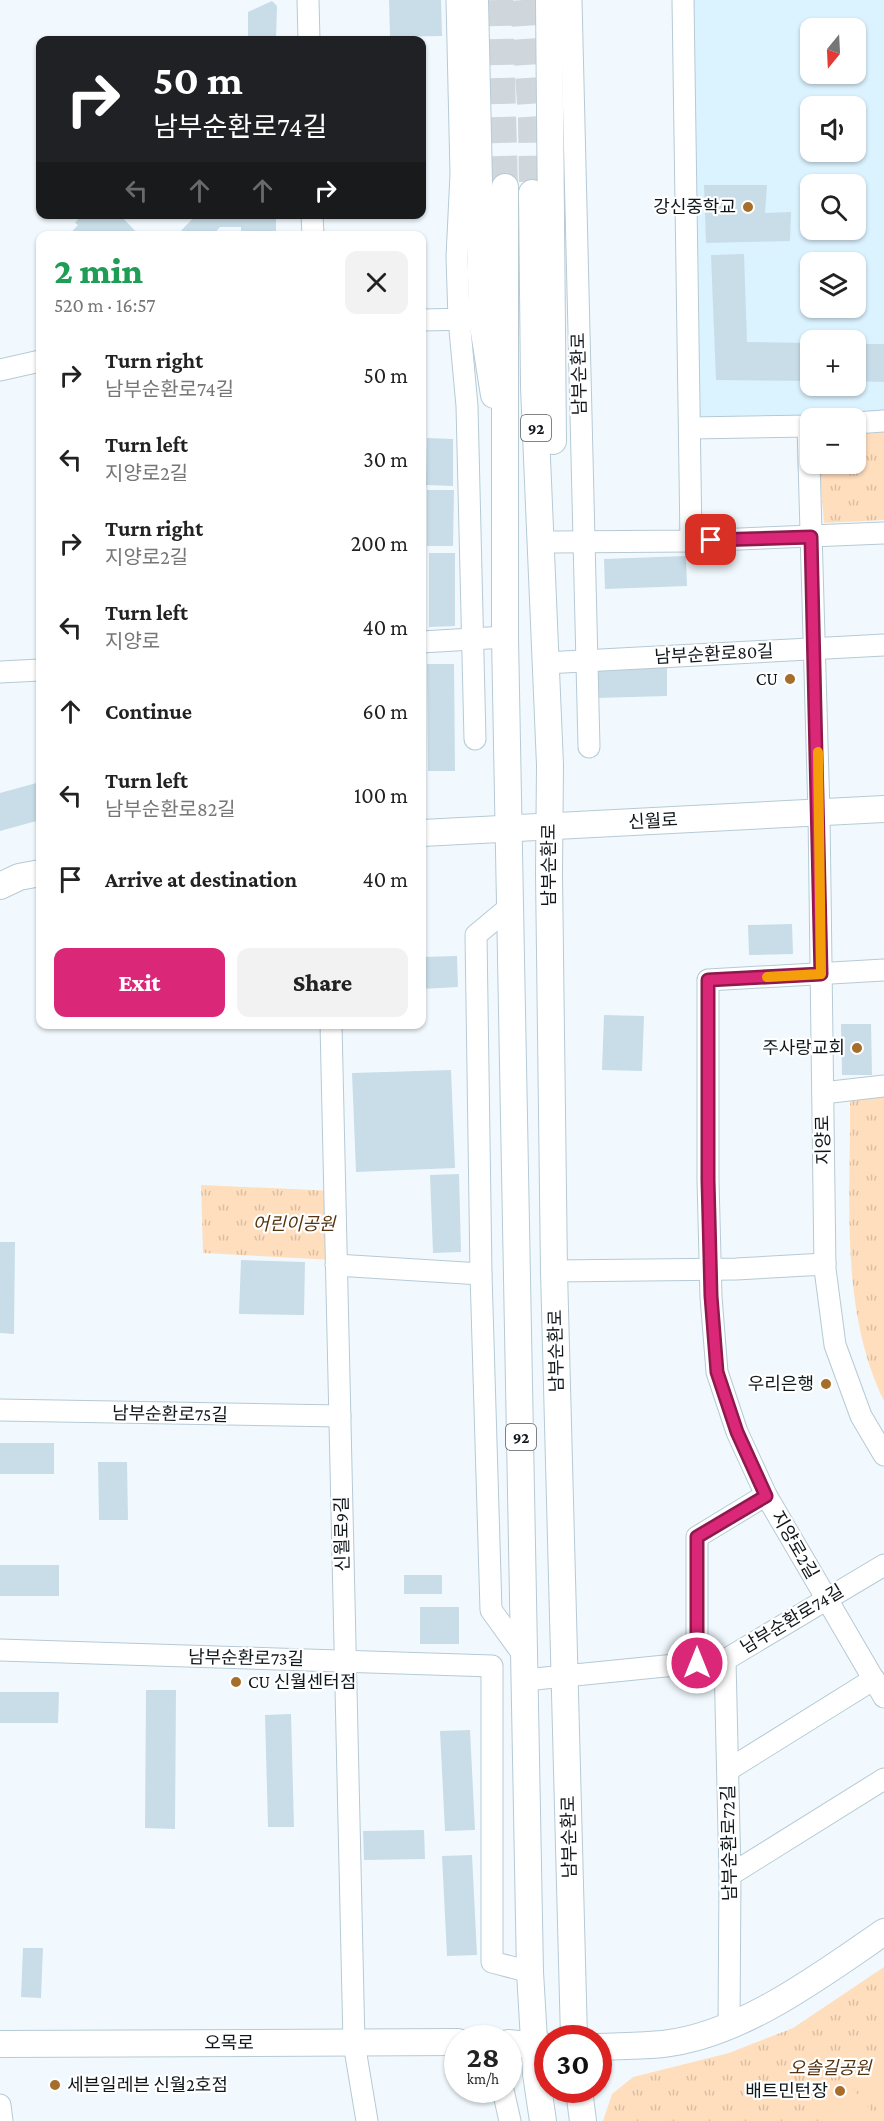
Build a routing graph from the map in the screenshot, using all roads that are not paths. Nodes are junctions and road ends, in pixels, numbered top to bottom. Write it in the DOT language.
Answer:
graph roads {
  1 [pos="308,0"];
  2 [pos="457,0"];
  3 [pos="475,0"];
  4 [pos="549,0"];
  5 [pos="572,0"];
  6 [pos="683,0"];
  7 [pos="309,36"];
  8 [pos="470,175"];
  9 [pos="504,187"];
  10 [pos="553,200"];
  11 [pos="470,319"];
  12 [pos="426,320"];
  13 [pos="36,362"];
  14 [pos="0,370"];
  15 [pos="884,421"];
  16 [pos="866,422"];
  17 [pos="800,426"];
  18 [pos="691,429"];
  19 [pos="506,474"];
  20 [pos="810,474"];
  21 [pos="884,532"];
  22 [pos="811,537"];
  23 [pos="691,541"];
  24 [pos="554,542"];
  25 [pos="583,542"];
  26 [pos="505,637"];
  27 [pos="472,639"];
  28 [pos="426,642"];
  29 [pos="884,645"];
  30 [pos="815,649"];
  31 [pos="586,661"];
  32 [pos="545,663"];
  33 [pos="36,670"];
  34 [pos="0,672"];
  35 [pos="475,739"];
  36 [pos="589,747"];
  37 [pos="884,809"];
  38 [pos="819,813"];
  39 [pos="550,825"];
  40 [pos="510,827"];
  41 [pos="426,833"];
  42 [pos="36,874"];
  43 [pos="0,886"];
  44 [pos="512,905"];
  45 [pos="884,970"];
  46 [pos="821,974"];
  47 [pos="331,1029"];
  48 [pos="884,1086"];
  49 [pos="823,1093"];
  50 [pos="825,1264"];
  51 [pos="336,1266"];
  52 [pos="710,1268"];
  53 [pos="554,1271"];
  54 [pos="481,1274"];
  55 [pos="0,1410"];
  56 [pos="340,1416"];
  57 [pos="884,1455"];
  58 [pos="766,1496"];
  59 [pos="884,1565"];
  60 [pos="826,1598"];
  61 [pos="0,1650"];
  62 [pos="345,1660"];
  63 [pos="725,1660"];
  64 [pos="697,1663"];
  65 [pos="525,1668"];
  66 [pos="565,1675"];
  67 [pos="879,1688"];
  68 [pos="728,1770"];
  69 [pos="884,1779"];
  70 [pos="730,1875"];
  71 [pos="884,1932"];
  72 [pos="530,1972"];
  73 [pos="538,2025"];
  74 [pos="574,2025"];
  75 [pos="729,2026"];
  76 [pos="444,2042"];
  77 [pos="354,2043"];
  78 [pos="0,2044"];
  79 [pos="612,2046"];
  80 [pos="506,2103"];
  81 [pos="540,2103"];
  82 [pos="581,2103"];
  83 [pos="0,2105"];
  84 [pos="2,2121"];
  85 [pos="367,2121"];
  86 [pos="510,2121"];
  87 [pos="543,2121"];
  88 [pos="583,2121"];
  1 -- 7 [label="street"];
  2 -- 8 [label="street, 남부순환로"];
  3 -- 8 [label="main road, 남부순환로"];
  4 -- 10 [label="main road, 남부순환로"];
  5 -- 10 [label="street, 남부순환로"];
  6 -- 18 [label="street"];
  8 -- 11 [label="main road, 남부순환로"];
  9 -- 19 [label="main road, 남부순환로 / 92"];
  10 -- 24 [label="main road, 남부순환로"];
  10 -- 25 [label="street, 남부순환로"];
  10 -- 32 [label="main road, 남부순환로 / 92"];
  11 -- 12 [label="street"];
  11 -- 19 [label="main road, 남부순환로"];
  11 -- 27 [label="street, 남부순환로"];
  13 -- 14 [label="street"];
  15 -- 16 [label="street"];
  17 -- 18 [label="street"];
  18 -- 23 [label="street"];
  19 -- 26 [label="main road, 남부순환로 / 92"];
  20 -- 22 [label="street, 지양로"];
  21 -- 22 [label="street"];
  22 -- 23 [label="street"];
  22 -- 30 [label="street, 지양로"];
  23 -- 25 [label="street"];
  24 -- 25 [label="street"];
  24 -- 32 [label="main road, 남부순환로"];
  25 -- 31 [label="street, 남부순환로"];
  26 -- 27 [label="street"];
  26 -- 40 [label="main road, 남부순환로 / 92"];
  27 -- 28 [label="street"];
  27 -- 35 [label="street, 남부순환로"];
  29 -- 30 [label="street, 남부순환로80길"];
  30 -- 31 [label="street, 남부순환로80길"];
  30 -- 38 [label="street, 지양로"];
  31 -- 32 [label="street, 남부순환로80길"];
  31 -- 36 [label="street, 남부순환로"];
  32 -- 39 [label="main road, 남부순환로 / 92"];
  33 -- 34 [label="street"];
  37 -- 38 [label="main road, 신월로"];
  38 -- 39 [label="main road, 신월로"];
  38 -- 46 [label="street, 지양로"];
  39 -- 40 [label="main road, 신월로"];
  39 -- 53 [label="main road, 남부순환로 / 92"];
  40 -- 41 [label="main road, 신월로"];
  40 -- 44 [label="main road, 남부순환로 / 92"];
  42 -- 43 [label="main road"];
  44 -- 54 [label="street, 남부순환로"];
  44 -- 65 [label="main road, 남부순환로 / 92"];
  45 -- 46 [label="street"];
  46 -- 49 [label="street, 지양로"];
  46 -- 52 [label="street, 지양로2길"];
  47 -- 51 [label="street, 신월로9길"];
  48 -- 49 [label="street"];
  49 -- 50 [label="street, 지양로"];
  50 -- 52 [label="street"];
  50 -- 57 [label="street, 지양로"];
  51 -- 54 [label="street"];
  51 -- 56 [label="street, 신월로9길"];
  52 -- 53 [label="street"];
  52 -- 58 [label="street, 지양로2길"];
  53 -- 66 [label="main road, 남부순환로 / 92"];
  54 -- 65 [label="street, 남부순환로"];
  55 -- 56 [label="street, 남부순환로75길"];
  56 -- 62 [label="street, 신월로9길"];
  58 -- 60 [label="street, 지양로2길"];
  58 -- 64 [label="street"];
  59 -- 60 [label="street, 남부순환로74길"];
  60 -- 63 [label="street, 남부순환로74길"];
  60 -- 67 [label="street, 지양로2길"];
  61 -- 62 [label="street, 남부순환로73길"];
  62 -- 72 [label="street, 남부순환로73길"];
  62 -- 77 [label="street, 신월로9길"];
  63 -- 64 [label="street, 남부순환로74길"];
  63 -- 68 [label="street, 남부순환로72길"];
  64 -- 66 [label="street, 남부순환로74길"];
  65 -- 66 [label="street, 남부순환로74길"];
  65 -- 72 [label="main road, 남부순환로 / 92"];
  66 -- 74 [label="main road, 남부순환로 / 92"];
  67 -- 68 [label="street, 지양로2길"];
  68 -- 70 [label="street, 남부순환로72길"];
  69 -- 70 [label="street"];
  70 -- 75 [label="street, 남부순환로72길"];
  71 -- 75 [label="main road"];
  72 -- 73 [label="main road, 남부순환로 / 92"];
  75 -- 79 [label="main road"];
  76 -- 77 [label="main road, 오목로"];
  77 -- 78 [label="main road, 오목로"];
  77 -- 85 [label="street, 신월로9길"];
  80 -- 86 [label="street"];
  81 -- 87 [label="main road, 남부순환로 / 92"];
  82 -- 88 [label="main road"];
  83 -- 84 [label="street"];
}
